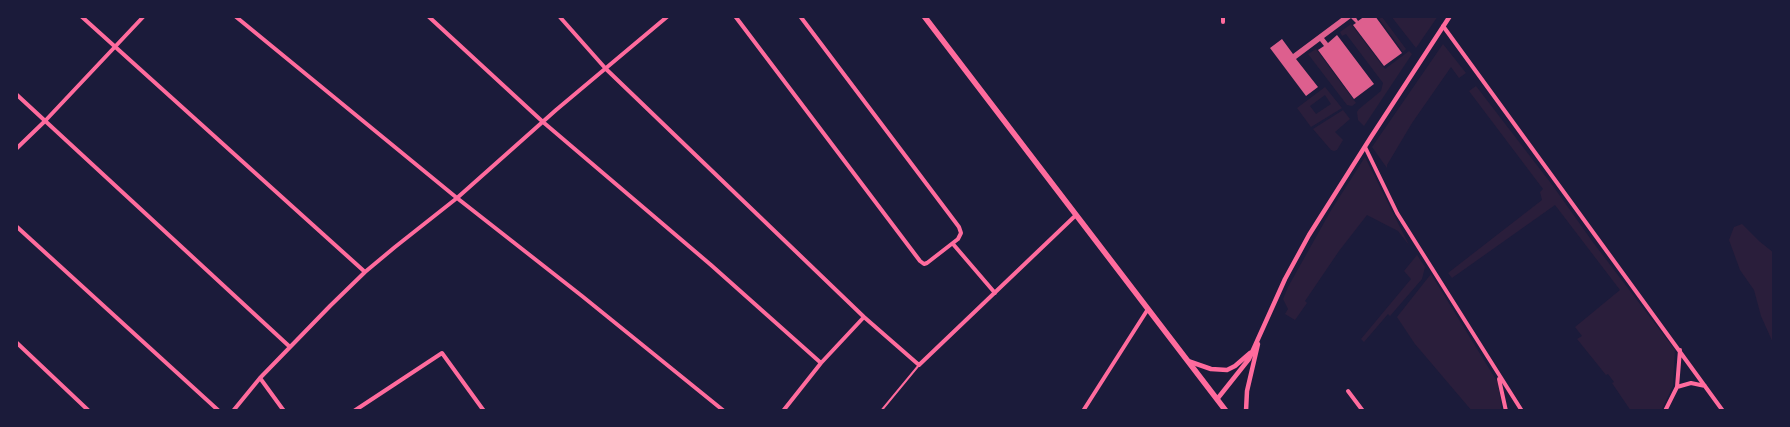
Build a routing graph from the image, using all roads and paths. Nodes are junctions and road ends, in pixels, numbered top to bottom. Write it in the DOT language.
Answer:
graph roads {
  1 [pos="80,16"];
  2 [pos="144,16"];
  3 [pos="235,16"];
  4 [pos="428,16"];
  5 [pos="559,16"];
  6 [pos="668,16"];
  7 [pos="735,16"];
  8 [pos="800,16"];
  9 [pos="924,16"];
  10 [pos="1223,16"];
  11 [pos="1450,16"];
  12 [pos="1223,22"];
  13 [pos="1443,26"];
  14 [pos="116,48"];
  15 [pos="606,69"];
  16 [pos="16,94"];
  17 [pos="45,121"];
  18 [pos="543,122"];
  19 [pos="1365,147"];
  20 [pos="16,149"];
  21 [pos="457,198"];
  22 [pos="1076,215"];
  23 [pos="16,226"];
  24 [pos="953,244"];
  25 [pos="365,272"];
  26 [pos="995,293"];
  27 [pos="1148,309"];
  28 [pos="864,317"];
  29 [pos="1261,332"];
  30 [pos="16,342"];
  31 [pos="290,347"];
  32 [pos="1254,348"];
  33 [pos="1680,350"];
  34 [pos="1188,361"];
  35 [pos="821,363"];
  36 [pos="919,365"];
  37 [pos="1499,375"];
  38 [pos="260,378"];
  39 [pos="1677,386"];
  40 [pos="1705,386"];
  41 [pos="1348,391"];
  42 [pos="1218,398"];
  43 [pos="90,411"];
  44 [pos="219,411"];
  45 [pos="233,411"];
  46 [pos="284,411"];
  47 [pos="354,411"];
  48 [pos="484,411"];
  49 [pos="724,411"];
  50 [pos="784,411"];
  51 [pos="881,411"];
  52 [pos="1084,411"];
  53 [pos="1226,411"];
  54 [pos="1246,411"];
  55 [pos="1363,411"];
  56 [pos="1506,411"];
  57 [pos="1522,411"];
  58 [pos="1665,411"];
  59 [pos="1723,411"];
  1 -- 14 [label="street"];
  2 -- 14 [label="street"];
  3 -- 21 [label="street"];
  4 -- 18 [label="street"];
  5 -- 15 [label="street"];
  6 -- 15 [label="street"];
  7 -- 24 [label="street"];
  8 -- 24 [label="street"];
  9 -- 22 [label="highway"];
  10 -- 12 [label="street"];
  11 -- 13 [label="street"];
  13 -- 19 [label="street"];
  13 -- 33 [label="street"];
  14 -- 17 [label="street"];
  14 -- 25 [label="street"];
  15 -- 18 [label="street"];
  15 -- 28 [label="street"];
  16 -- 17 [label="street"];
  17 -- 20 [label="street"];
  17 -- 31 [label="street"];
  18 -- 21 [label="street"];
  18 -- 35 [label="street"];
  19 -- 29 [label="street"];
  19 -- 37 [label="street"];
  21 -- 25 [label="street"];
  21 -- 49 [label="street"];
  22 -- 26 [label="street"];
  22 -- 27 [label="highway"];
  23 -- 44 [label="street"];
  24 -- 26 [label="street"];
  25 -- 31 [label="street"];
  26 -- 36 [label="street"];
  27 -- 34 [label="highway"];
  27 -- 52 [label="street"];
  28 -- 35 [label="street"];
  28 -- 36 [label="street"];
  29 -- 32 [label="street"];
  29 -- 54 [label="street"];
  30 -- 43 [label="street"];
  31 -- 38 [label="street"];
  32 -- 34 [label="street"];
  32 -- 42 [label="street"];
  33 -- 39 [label="street"];
  33 -- 40 [label="street"];
  34 -- 42 [label="highway"];
  35 -- 50 [label="street"];
  36 -- 51 [label="lane"];
  37 -- 56 [label="street"];
  37 -- 57 [label="street"];
  38 -- 45 [label="street"];
  38 -- 46 [label="street"];
  39 -- 40 [label="street"];
  39 -- 58 [label="street"];
  40 -- 59 [label="street"];
  41 -- 55 [label="street"];
  42 -- 53 [label="highway"];
  47 -- 48 [label="street"];
}
